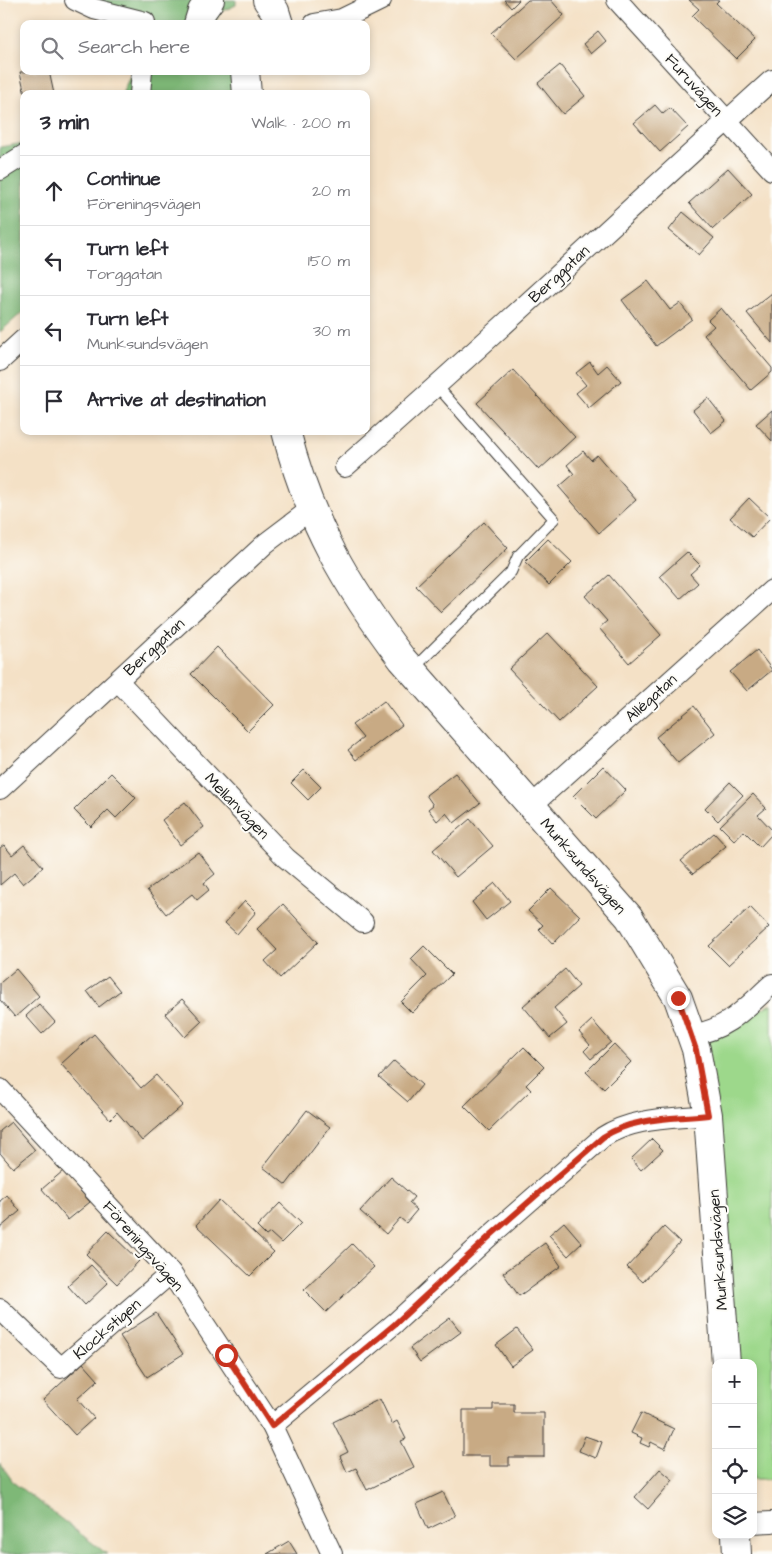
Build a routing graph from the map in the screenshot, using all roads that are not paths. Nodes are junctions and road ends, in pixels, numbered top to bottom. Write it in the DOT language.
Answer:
graph roads {
  1 [pos="75,0"];
  2 [pos="210,0"];
  3 [pos="267,0"];
  4 [pos="381,0"];
  5 [pos="617,0"];
  6 [pos="136,20"];
  7 [pos="199,20"];
  8 [pos="278,20"];
  9 [pos="333,20"];
  10 [pos="142,75"];
  11 [pos="245,75"];
  12 [pos="772,80"];
  13 [pos="140,90"];
  14 [pos="247,90"];
  15 [pos="726,121"];
  16 [pos="20,158"];
  17 [pos="0,170"];
  18 [pos="772,170"];
  19 [pos="20,343"];
  20 [pos="0,361"];
  21 [pos="437,386"];
  22 [pos="287,435"];
  23 [pos="345,467"];
  24 [pos="311,509"];
  25 [pos="772,590"];
  26 [pos="412,670"];
  27 [pos="118,681"];
  28 [pos="0,789"];
  29 [pos="531,806"];
  30 [pos="363,922"];
  31 [pos="770,991"];
  32 [pos="692,1035"];
  33 [pos="0,1089"];
  34 [pos="708,1115"];
  35 [pos="171,1273"];
  36 [pos="0,1309"];
  37 [pos="726,1359"];
  38 [pos="272,1426"];
  39 [pos="772,1522"];
  40 [pos="757,1523"];
  41 [pos="736,1539"];
  42 [pos="332,1554"];
  43 [pos="737,1554"];
  1 -- 6 [label="street"];
  2 -- 7 [label="street"];
  3 -- 8 [label="street"];
  4 -- 9 [label="street"];
  5 -- 15 [label="street, Furuvägen"];
  10 -- 13 [label="street"];
  11 -- 14 [label="street"];
  12 -- 15 [label="street, Berggatan"];
  15 -- 18 [label="street, Furuvägen"];
  15 -- 21 [label="street, Berggatan"];
  16 -- 17 [label="street"];
  19 -- 20 [label="street"];
  21 -- 23 [label="street, Berggatan"];
  21 -- 26 [label="lane"];
  22 -- 24 [label="street, Munksundsvägen"];
  24 -- 26 [label="street, Munksundsvägen"];
  24 -- 27 [label="street, Berggatan"];
  25 -- 29 [label="street, Allégatan"];
  26 -- 29 [label="street, Munksundsvägen"];
  27 -- 28 [label="street, Berggatan"];
  27 -- 30 [label="street, Mellanvägen"];
  29 -- 32 [label="street, Munksundsvägen"];
  31 -- 32 [label="street"];
  32 -- 34 [label="street, Munksundsvägen"];
  33 -- 35 [label="street, Föreningsvägen"];
  34 -- 37 [label="street, Munksundsvägen"];
  34 -- 38 [label="street"];
  35 -- 36 [label="street, Klockstigen"];
  35 -- 38 [label="street, Föreningsvägen"];
  38 -- 42 [label="street, Föreningsvägen"];
  39 -- 40 [label="street"];
  41 -- 43 [label="street"];
}
